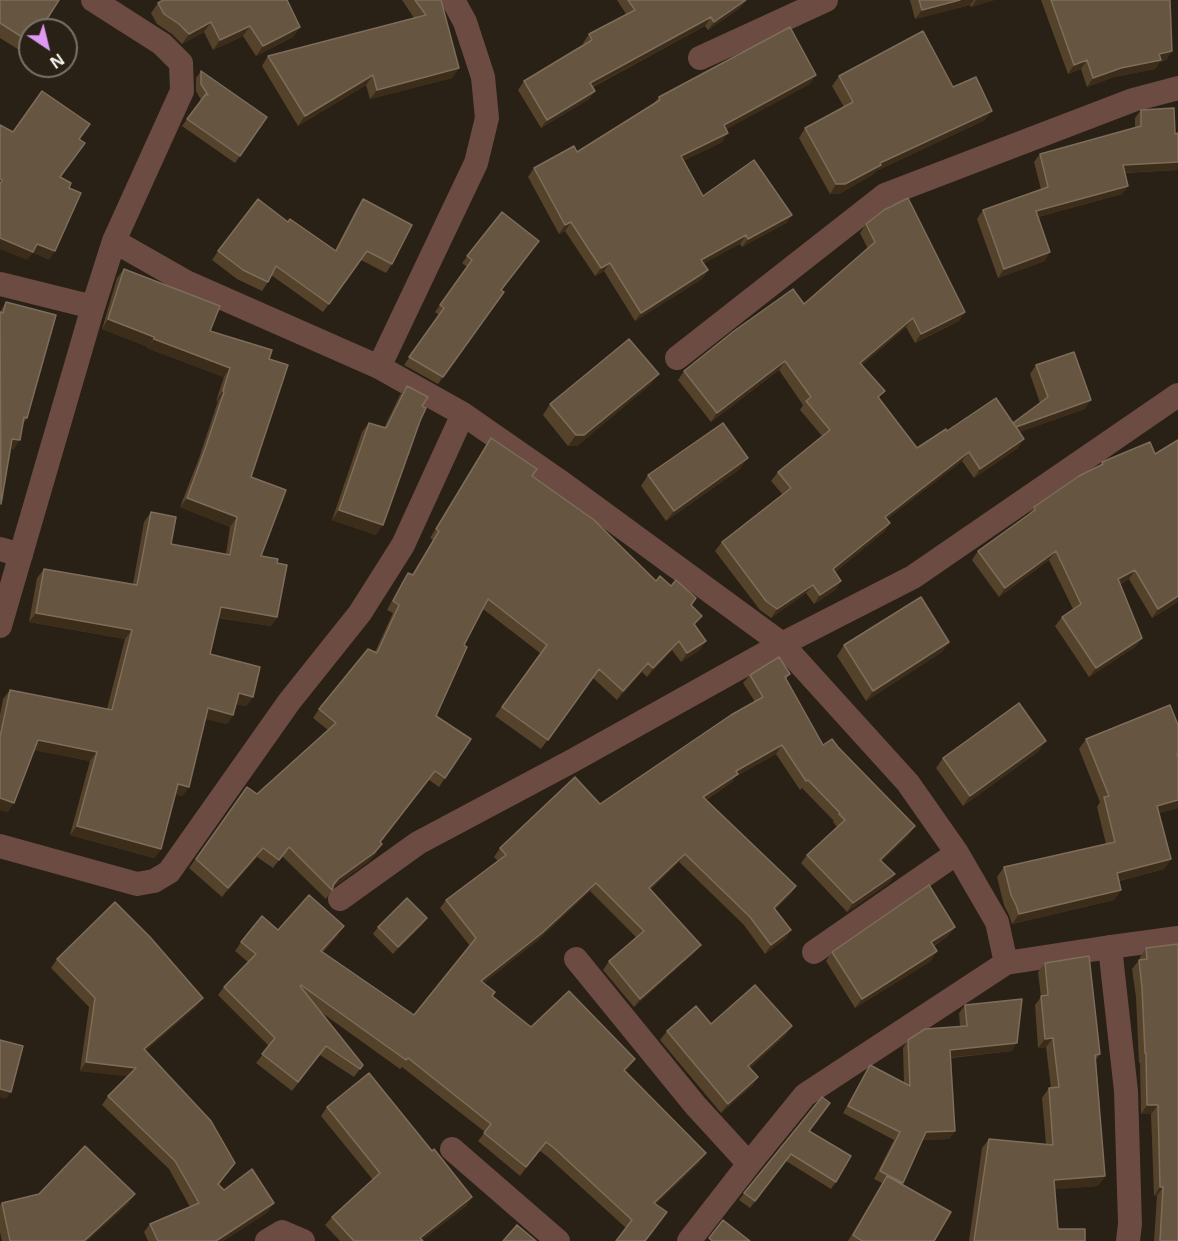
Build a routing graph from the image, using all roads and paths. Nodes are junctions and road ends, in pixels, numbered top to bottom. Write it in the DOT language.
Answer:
graph roads {
  1 [pos="93,0"];
  2 [pos="453,0"];
  3 [pos="824,0"];
  4 [pos="700,58"];
  5 [pos="1178,88"];
  6 [pos="114,241"];
  7 [pos="0,284"];
  8 [pos="93,307"];
  9 [pos="677,358"];
  10 [pos="379,367"];
  11 [pos="1178,395"];
  12 [pos="463,414"];
  13 [pos="11,552"];
  14 [pos="0,626"];
  15 [pos="782,644"];
  16 [pos="0,846"];
  17 [pos="957,853"];
  18 [pos="340,899"];
  19 [pos="1178,938"];
  20 [pos="1110,947"];
  21 [pos="814,952"];
  22 [pos="576,959"];
  23 [pos="1006,963"];
  24 [pos="452,1149"];
  25 [pos="749,1164"];
  26 [pos="267,1241"];
  27 [pos="303,1241"];
  28 [pos="558,1241"];
  29 [pos="689,1241"];
  30 [pos="1128,1241"];
  1 -- 6 [label="street"];
  2 -- 10 [label="street"];
  3 -- 4 [label="street"];
  5 -- 9 [label="street"];
  6 -- 8 [label="street"];
  6 -- 10 [label="street"];
  7 -- 8 [label="street"];
  8 -- 13 [label="street"];
  10 -- 12 [label="street"];
  11 -- 15 [label="street"];
  12 -- 15 [label="street"];
  12 -- 16 [label="street"];
  13 -- 14 [label="street"];
  15 -- 17 [label="street"];
  15 -- 18 [label="street"];
  17 -- 21 [label="street"];
  17 -- 23 [label="street"];
  19 -- 20 [label="street"];
  20 -- 23 [label="street"];
  20 -- 30 [label="street"];
  22 -- 25 [label="street"];
  23 -- 25 [label="street"];
  24 -- 28 [label="street"];
  25 -- 29 [label="street"];
  26 -- 27 [label="street"];
}
